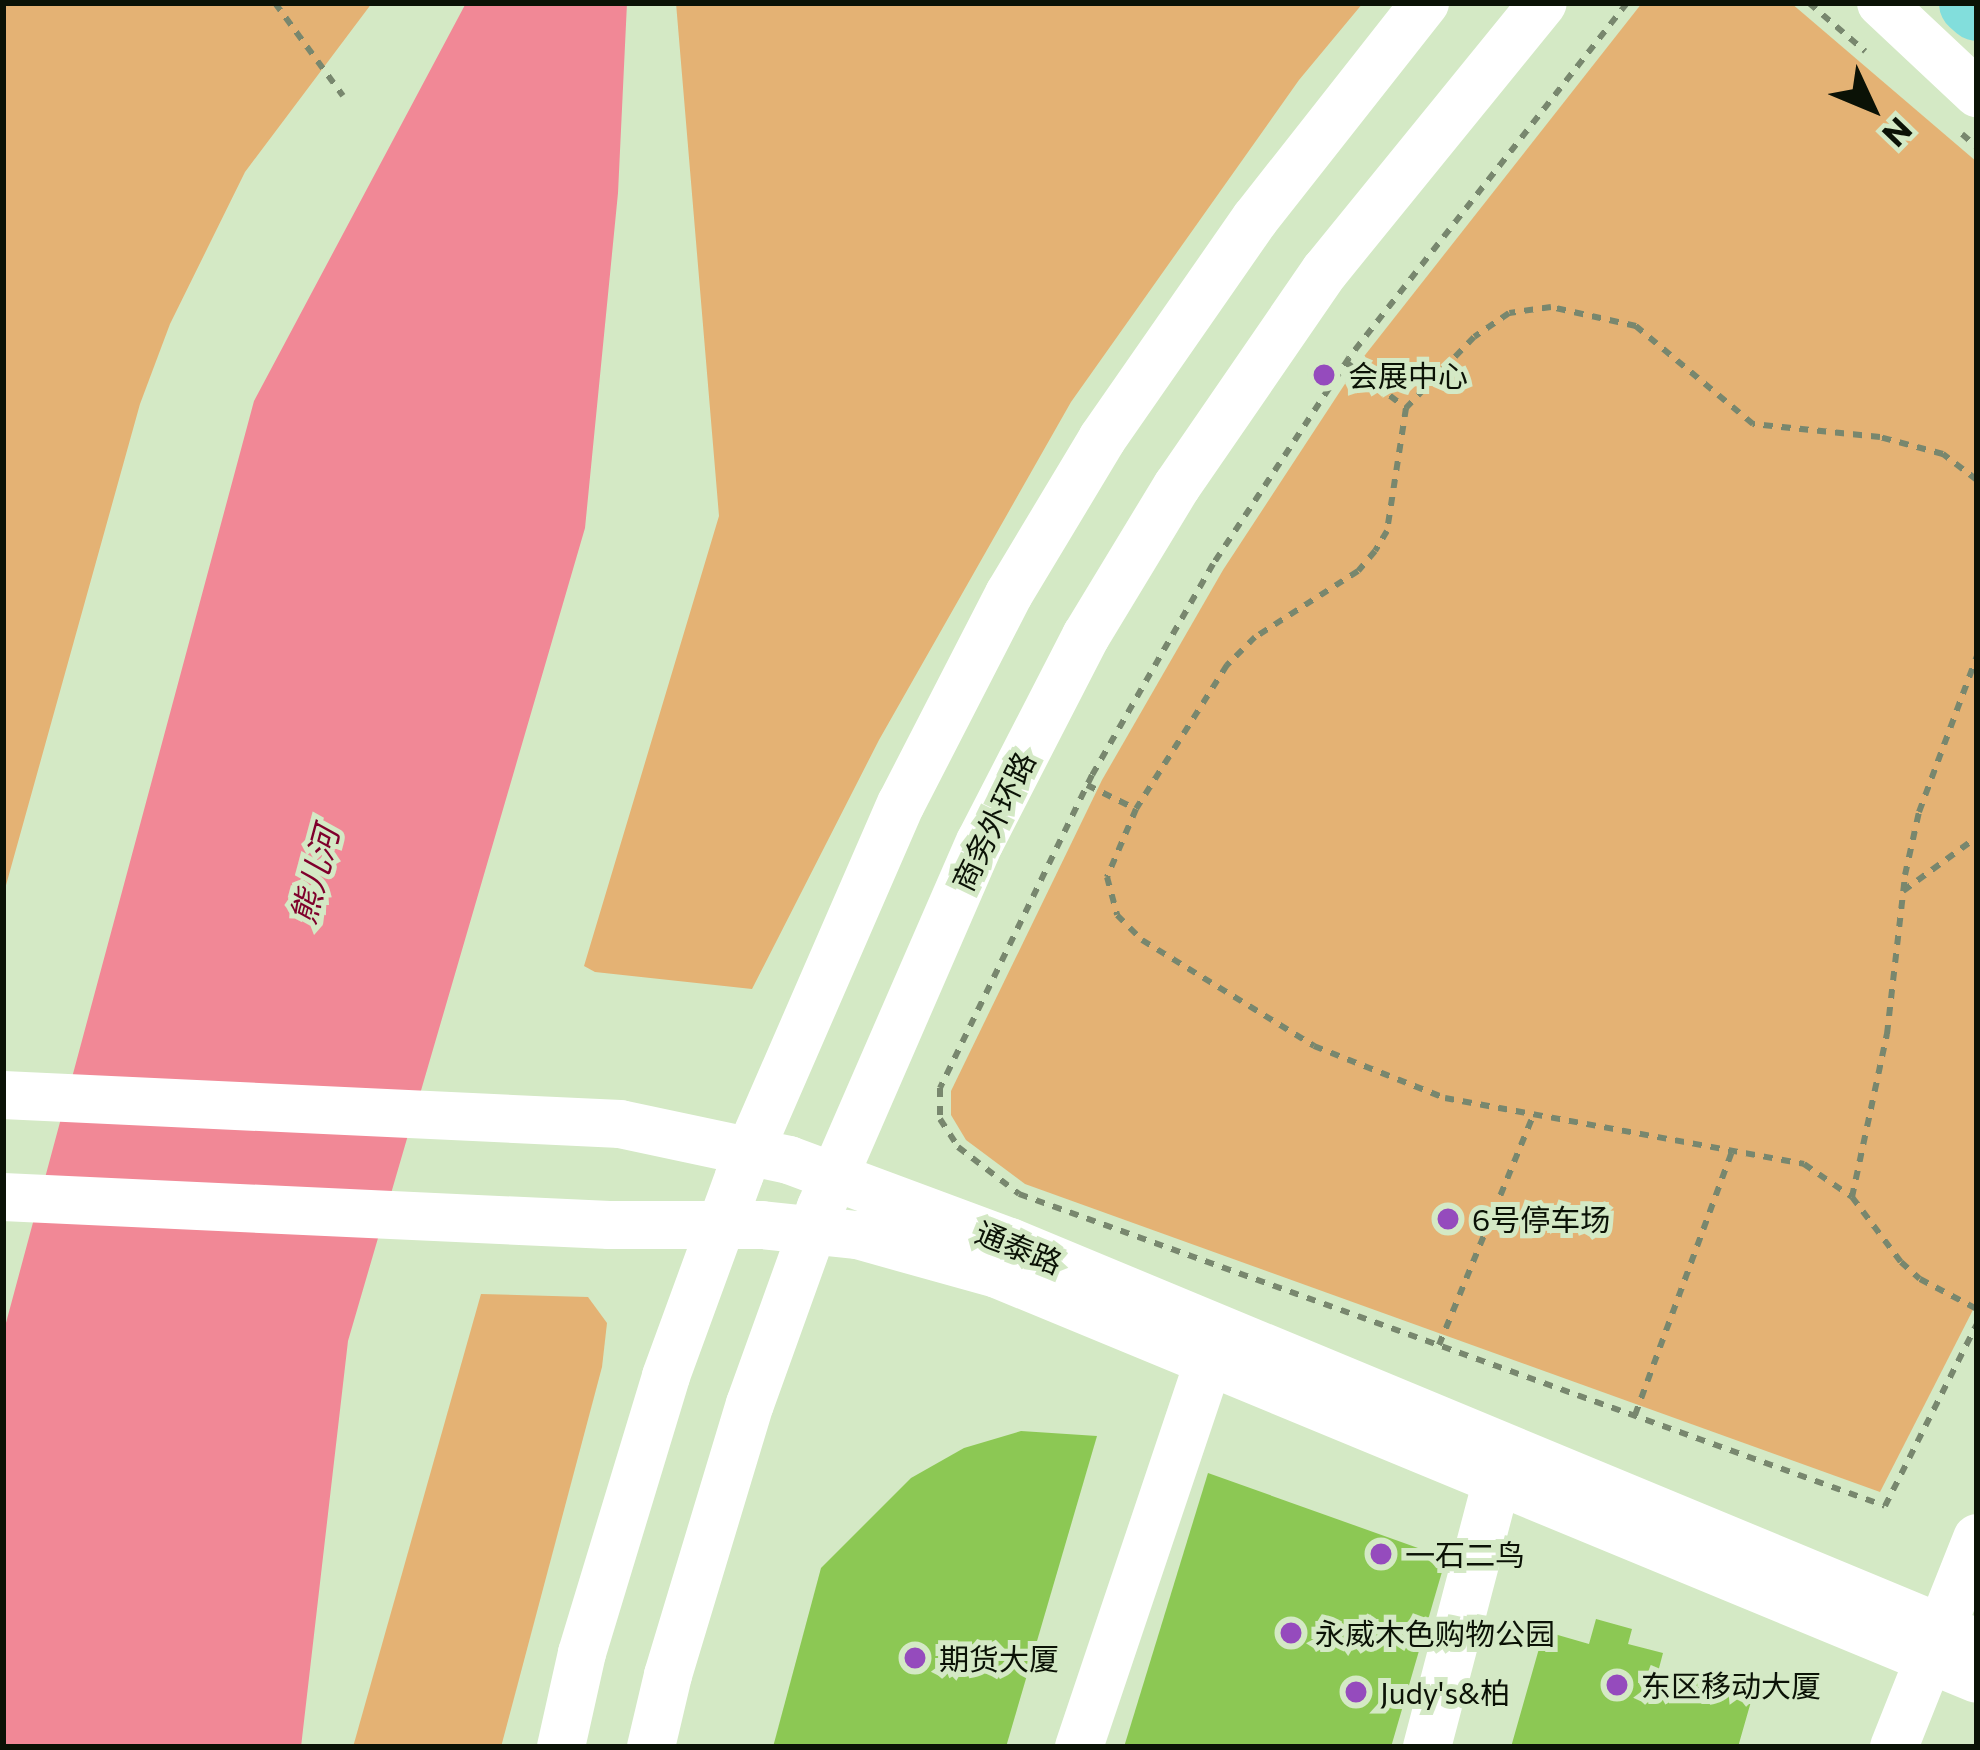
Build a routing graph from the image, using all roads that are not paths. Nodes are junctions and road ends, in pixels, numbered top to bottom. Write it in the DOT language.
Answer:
graph roads {
  1 [pos="1426,3"];
  2 [pos="1543,3"];
  3 [pos="1881,3"];
  4 [pos="1970,3"];
  5 [pos="1977,9"];
  6 [pos="1977,93"];
  7 [pos="3,1095"];
  8 [pos="748,1152"];
  9 [pos="834,1176"];
  10 [pos="3,1198"];
  11 [pos="721,1226"];
  12 [pos="813,1230"];
  13 [pos="1209,1361"];
  14 [pos="1497,1481"];
  15 [pos="1977,1538"];
  16 [pos="1947,1643"];
  17 [pos="1977,1679"];
  18 [pos="561,1747"];
  19 [pos="651,1747"];
  20 [pos="1079,1747"];
  21 [pos="1427,1747"];
  22 [pos="1894,1747"];
  1 -- 8 [label="street"];
  2 -- 9 [label="street, 商务外环路"];
  3 -- 6 [label="street"];
  4 -- 5 [label="main road"];
  7 -- 8 [label="street, 通泰路"];
  8 -- 9 [label="street, 通泰路"];
  8 -- 11 [label="street"];
  9 -- 12 [label="street, 商务外环路"];
  9 -- 16 [label="street, 通泰路"];
  10 -- 11 [label="street, 通泰路"];
  11 -- 12 [label="street, 通泰路"];
  11 -- 18 [label="street"];
  12 -- 13 [label="street, 通泰路"];
  12 -- 19 [label="street, 商务外环路"];
  13 -- 14 [label="street, 通泰路"];
  13 -- 20 [label="street"];
  14 -- 16 [label="street, 通泰路"];
  14 -- 21 [label="street"];
  15 -- 16 [label="street"];
  16 -- 17 [label="street, 通泰路"];
  16 -- 22 [label="street"];
}
